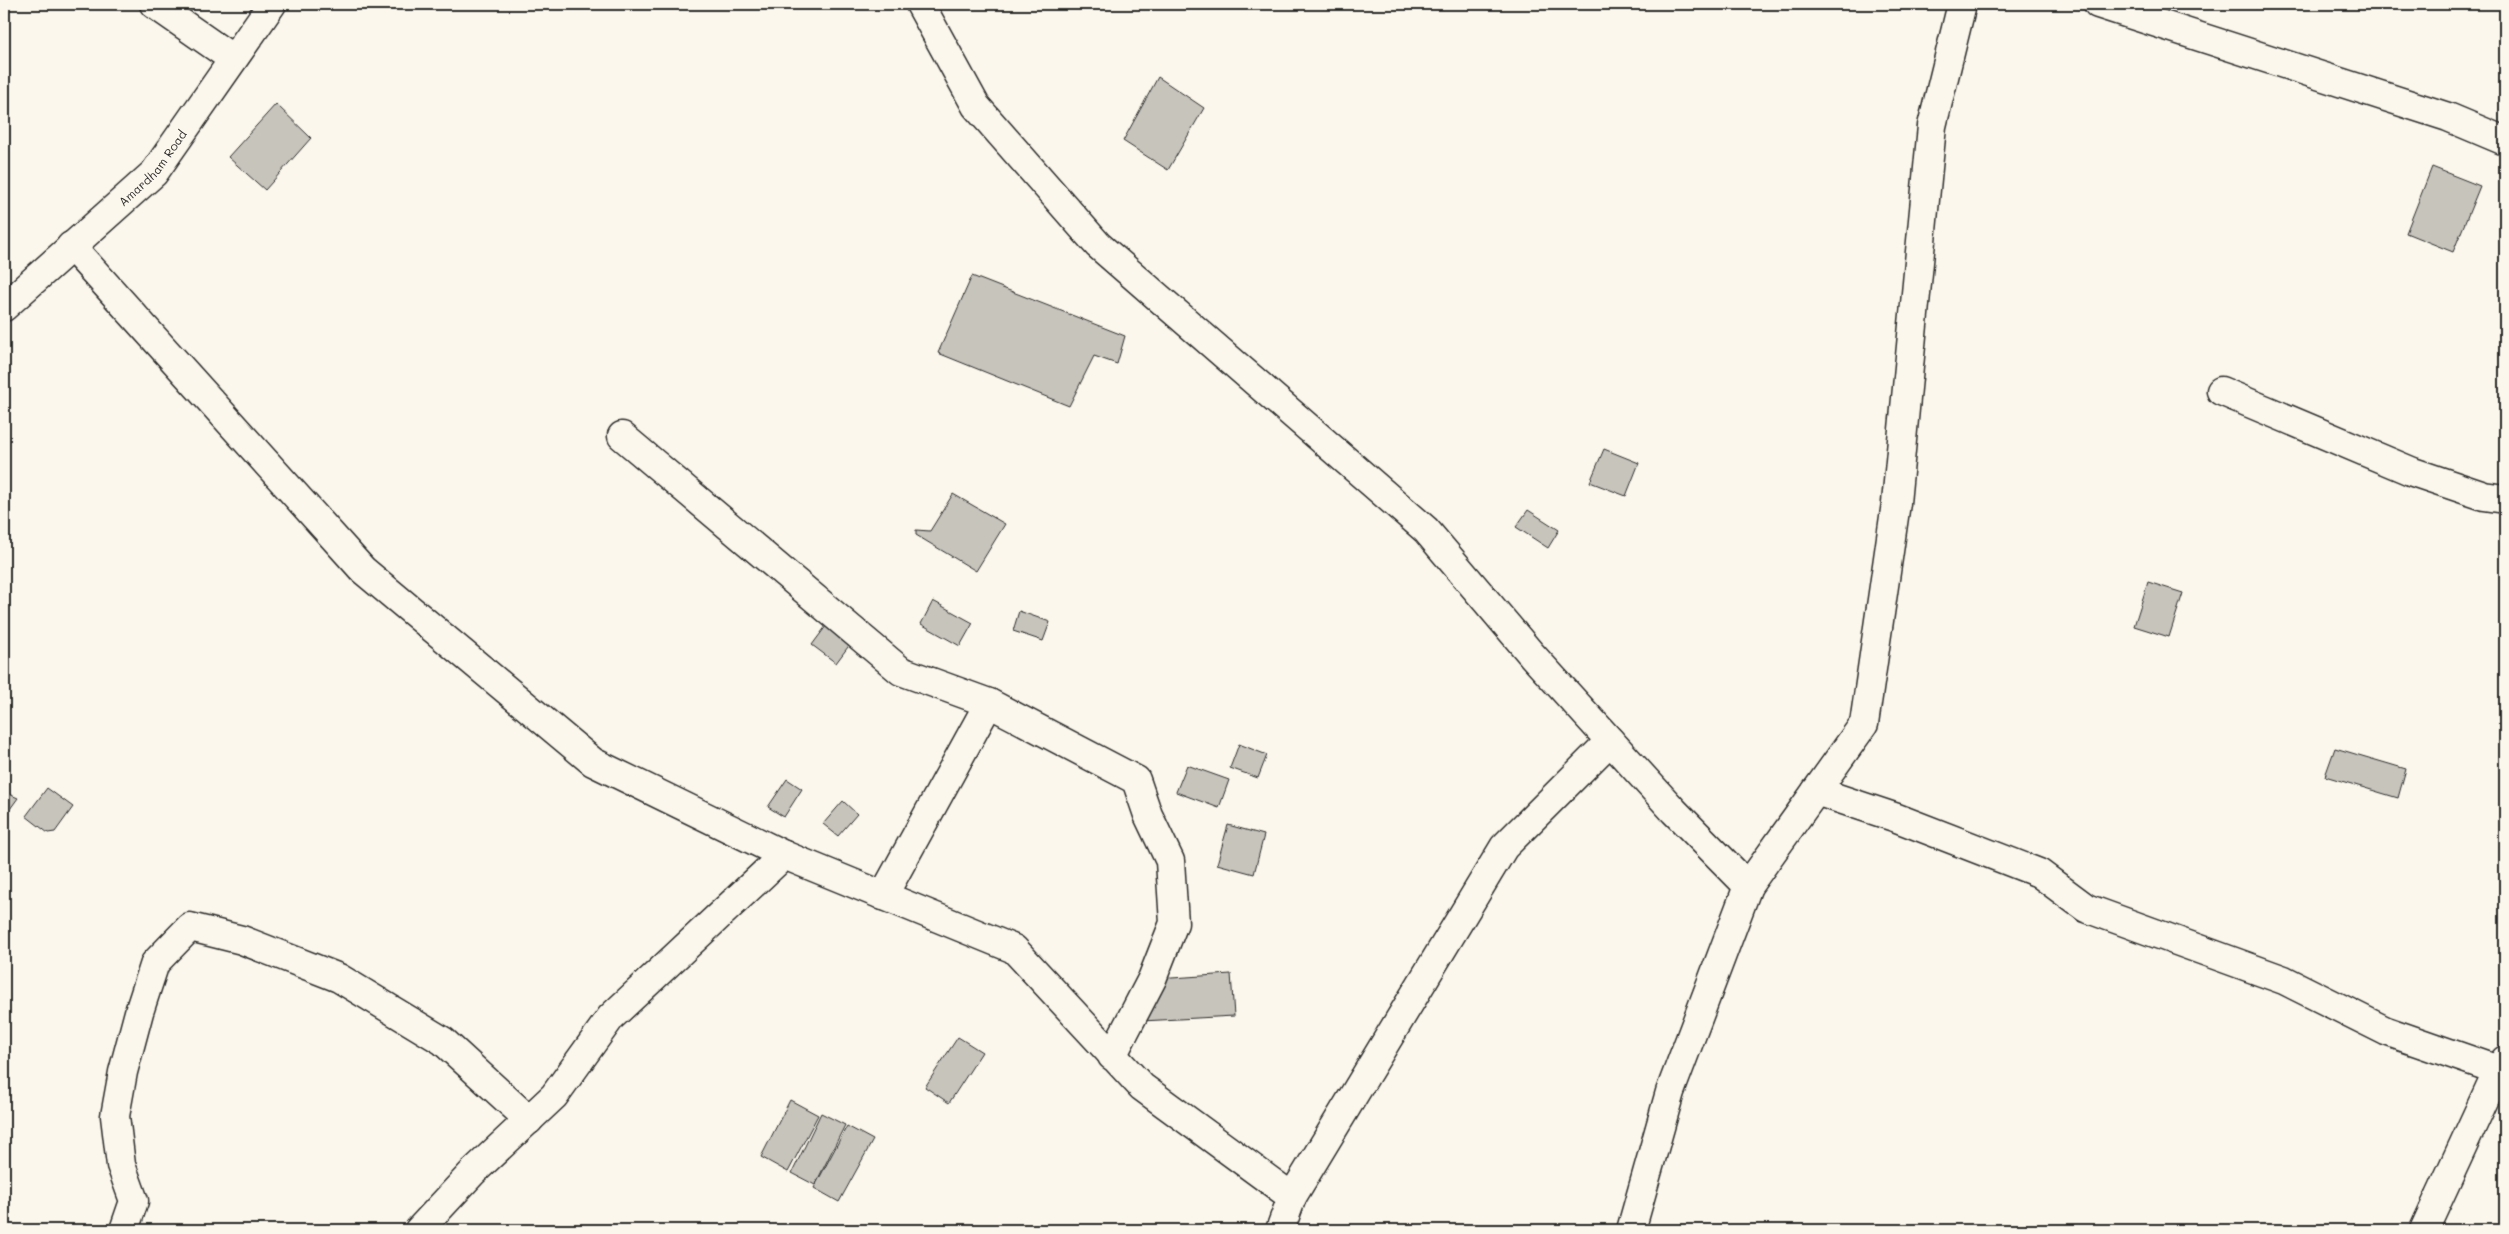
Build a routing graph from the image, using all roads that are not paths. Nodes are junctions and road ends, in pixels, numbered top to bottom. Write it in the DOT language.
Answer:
graph roads {
  1 [pos="154,4"];
  2 [pos="272,4"];
  3 [pos="920,4"];
  4 [pos="1962,4"];
  5 [pos="2098,4"];
  6 [pos="233,59"];
  7 [pos="2505,141"];
  8 [pos="71,246"];
  9 [pos="4,307"];
  10 [pos="2221,391"];
  11 [pos="622,436"];
  12 [pos="2505,499"];
  13 [pos="989,702"];
  14 [pos="1610,741"];
  15 [pos="1816,791"];
  16 [pos="784,855"];
  17 [pos="1748,886"];
  18 [pos="883,896"];
  19 [pos="1112,1056"];
  20 [pos="2501,1065"];
  21 [pos="529,1120"];
  22 [pos="1292,1197"];
  23 [pos="124,1230"];
  24 [pos="419,1230"];
  25 [pos="1280,1230"];
  26 [pos="1631,1230"];
  27 [pos="2424,1230"];
  1 -- 6 [label="street"];
  2 -- 6 [label="street, Amardham Road"];
  3 -- 14 [label="street"];
  4 -- 15 [label="street"];
  5 -- 7 [label="street"];
  6 -- 8 [label="street, Amardham Road"];
  8 -- 9 [label="street, Amardham Road"];
  8 -- 16 [label="street"];
  10 -- 12 [label="street"];
  11 -- 13 [label="street"];
  13 -- 18 [label="street"];
  13 -- 19 [label="street"];
  14 -- 17 [label="street"];
  14 -- 22 [label="street"];
  15 -- 17 [label="street"];
  15 -- 20 [label="street"];
  16 -- 18 [label="street"];
  16 -- 21 [label="street"];
  17 -- 26 [label="street"];
  18 -- 19 [label="street"];
  19 -- 22 [label="street"];
  20 -- 27 [label="street"];
  21 -- 23 [label="street"];
  21 -- 24 [label="street"];
  22 -- 25 [label="street"];
}
